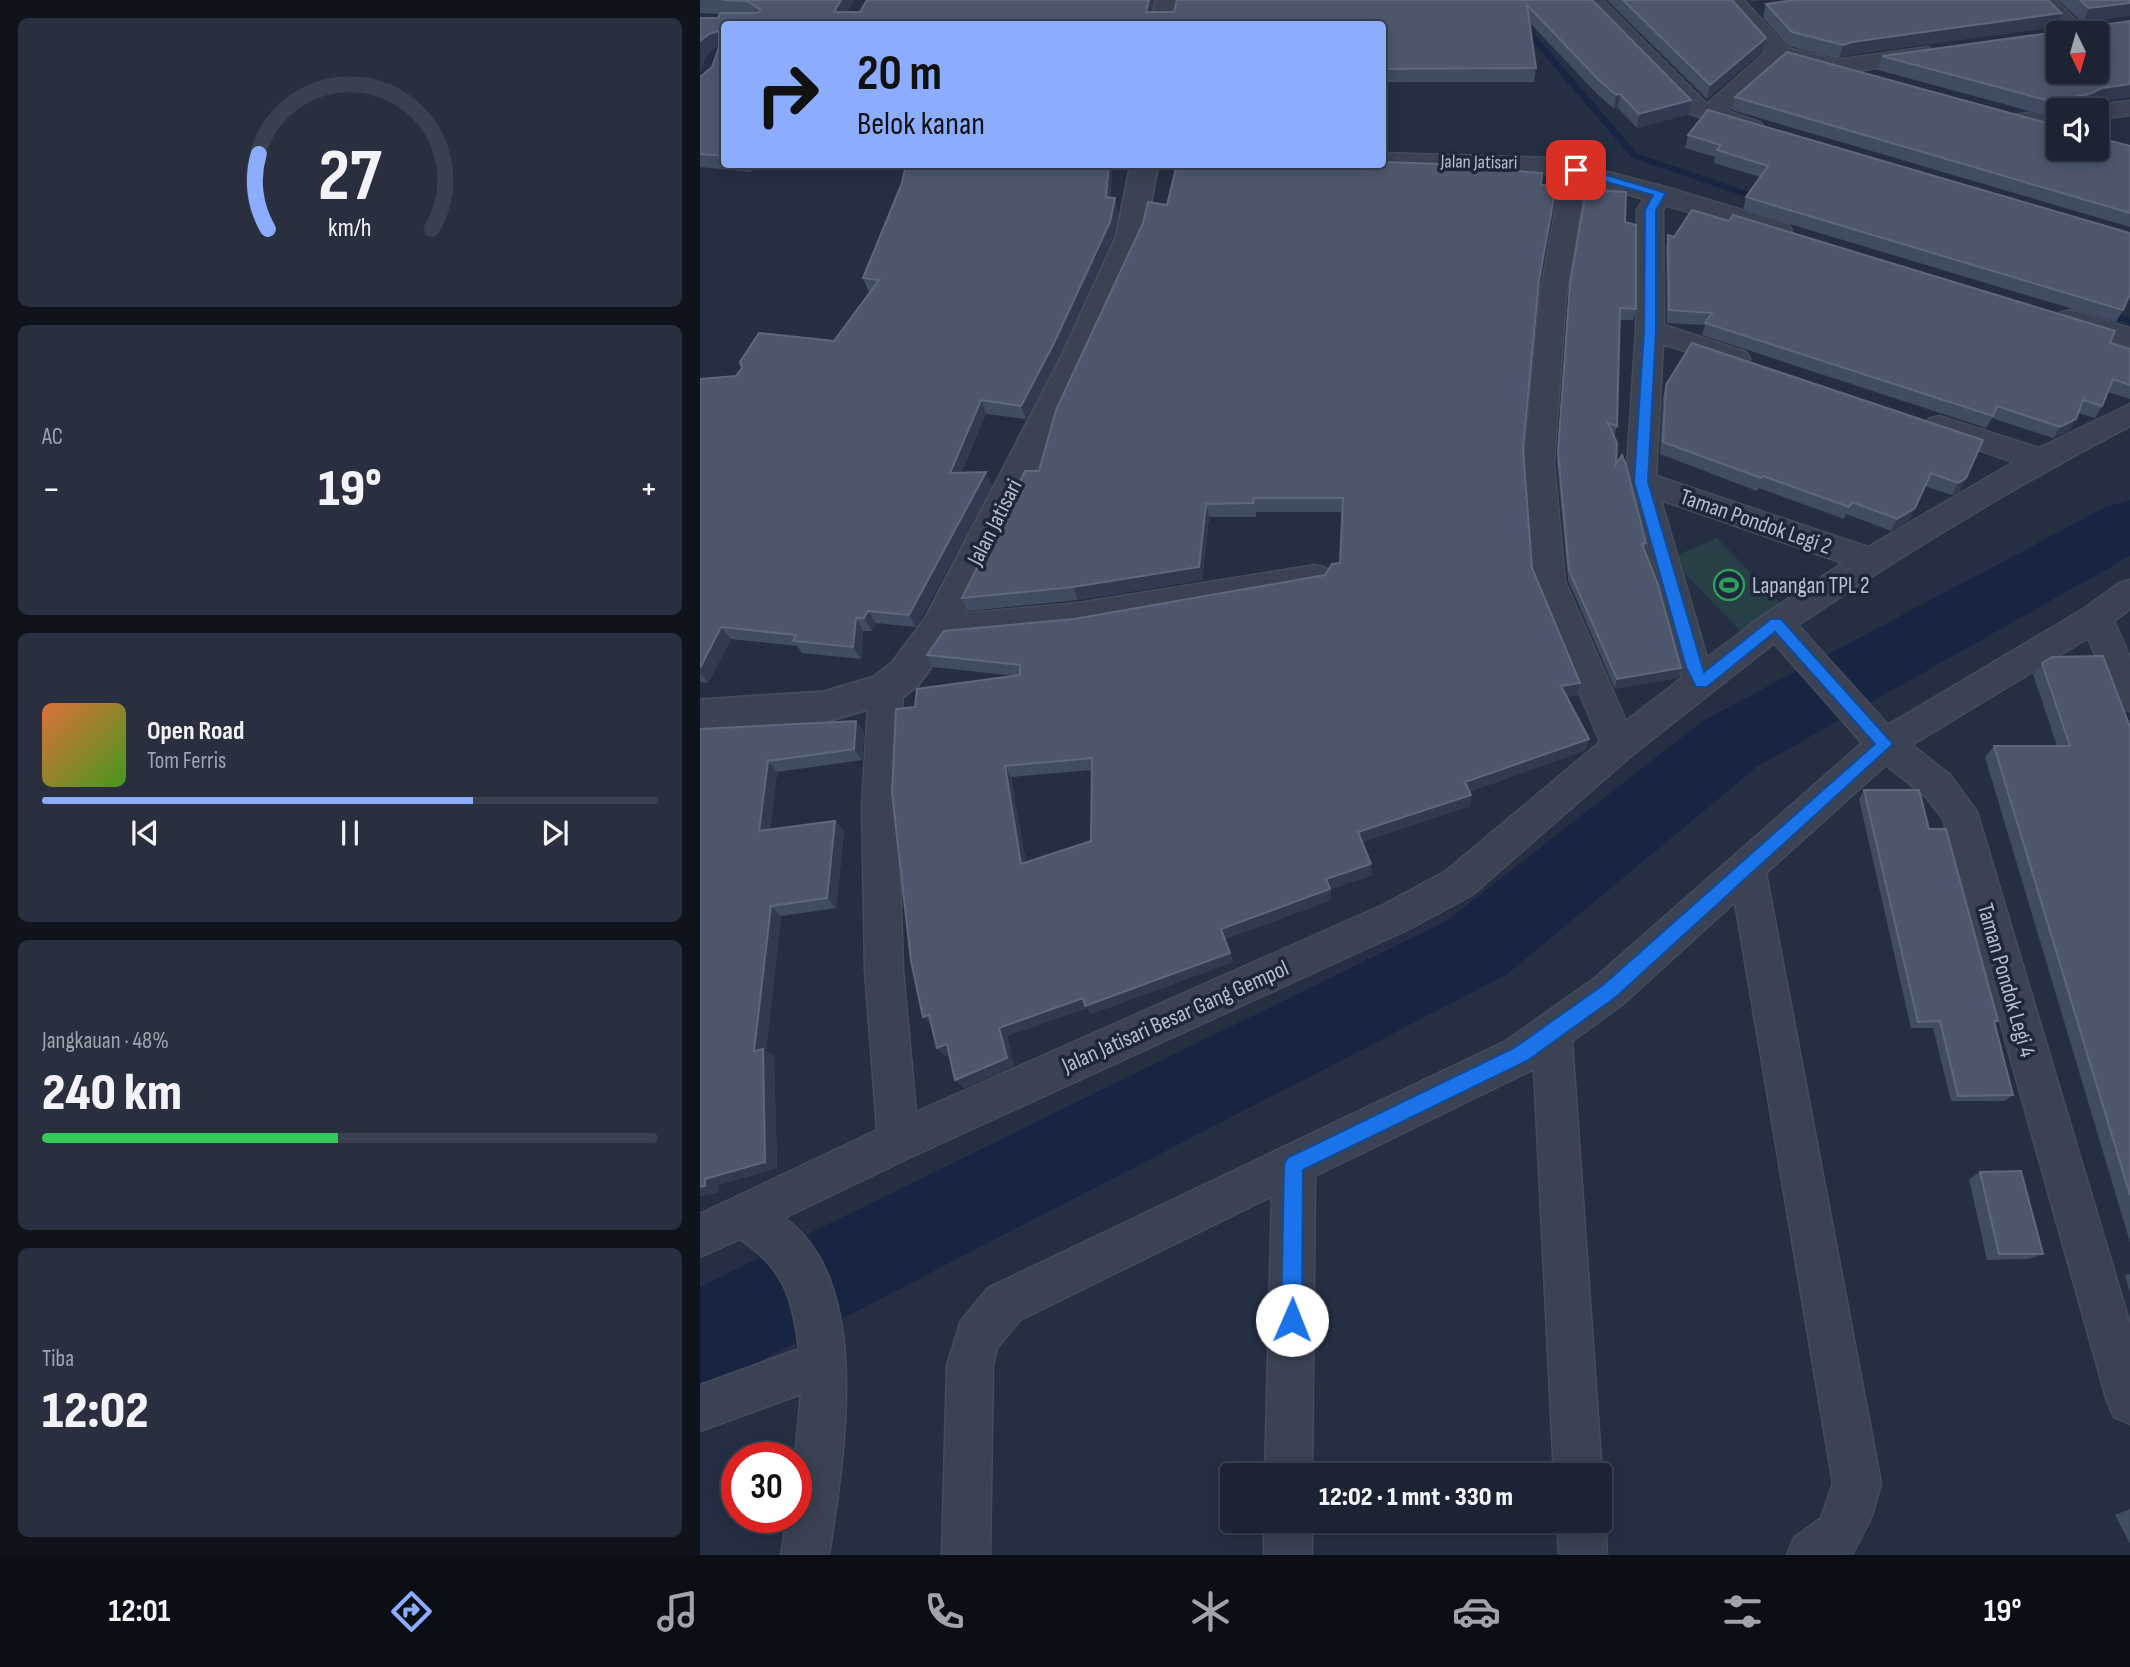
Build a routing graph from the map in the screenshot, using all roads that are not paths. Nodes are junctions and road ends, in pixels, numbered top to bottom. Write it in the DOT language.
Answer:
graph roads {
  1 [pos="1168,0"];
  2 [pos="1591,0"];
  3 [pos="2043,0"];
  4 [pos="1738,6"];
  5 [pos="1768,9"];
  6 [pos="1164,21"];
  7 [pos="2065,21"];
  8 [pos="1953,50"];
  9 [pos="1779,53"];
  10 [pos="1835,67"];
  11 [pos="1885,81"];
  12 [pos="2130,108"];
  13 [pos="2109,110"];
  14 [pos="1998,113"];
  15 [pos="1709,114"];
  16 [pos="2046,117"];
  17 [pos="2023,120"];
  18 [pos="2046,126"];
  19 [pos="1774,133"];
  20 [pos="1386,160"];
  21 [pos="1144,168"];
  22 [pos="1576,170"];
  23 [pos="1660,193"];
  24 [pos="1804,237"];
  25 [pos="2041,310"];
  26 [pos="1650,330"];
  27 [pos="2126,336"];
  28 [pos="1767,369"];
  29 [pos="2130,414"];
  30 [pos="1910,416"];
  31 [pos="2040,460"];
  32 [pos="1641,482"];
  33 [pos="1871,560"];
  34 [pos="1315,577"];
  35 [pos="2130,592"];
  36 [pos="2096,617"];
  37 [pos="938,629"];
  38 [pos="1786,634"];
  39 [pos="1701,682"];
  40 [pos="886,689"];
  41 [pos="2130,697"];
  42 [pos="700,716"];
  43 [pos="1874,734"];
  44 [pos="1619,746"];
  45 [pos="1747,868"];
  46 [pos="1552,1032"];
  47 [pos="898,1141"];
  48 [pos="1294,1165"];
  49 [pos="742,1216"];
  50 [pos="700,1236"];
  51 [pos="821,1351"];
  52 [pos="2130,1401"];
  53 [pos="700,1408"];
  54 [pos="1289,1463"];
  55 [pos="1577,1463"];
  56 [pos="1288,1533"];
  57 [pos="1582,1533"];
  58 [pos="805,1555"];
  59 [pos="966,1555"];
  60 [pos="1288,1555"];
  61 [pos="1583,1555"];
  62 [pos="1811,1555"];
  1 -- 6 [label="street"];
  2 -- 15 [label="street"];
  3 -- 7 [label="street"];
  4 -- 5 [label="street"];
  4 -- 9 [label="street"];
  8 -- 10 [label="street"];
  9 -- 10 [label="street"];
  9 -- 15 [label="street"];
  10 -- 11 [label="street"];
  12 -- 13 [label="street"];
  14 -- 17 [label="street"];
  15 -- 19 [label="street"];
  16 -- 17 [label="street"];
  17 -- 18 [label="street"];
  20 -- 22 [label="street, Jalan Jatisari"];
  21 -- 37 [label="street, Jalan Jatisari"];
  22 -- 23 [label="street"];
  22 -- 44 [label="street"];
  23 -- 24 [label="street"];
  23 -- 26 [label="street, Taman Pondok Legi 2"];
  25 -- 27 [label="street"];
  26 -- 28 [label="street"];
  26 -- 32 [label="street, Taman Pondok Legi 2"];
  29 -- 31 [label="street, Taman Pondok Legi 2"];
  30 -- 31 [label="street"];
  31 -- 33 [label="street, Taman Pondok Legi 2"];
  32 -- 33 [label="street, Taman Pondok Legi 2"];
  32 -- 39 [label="street, Taman Pondok Legi 2"];
  33 -- 38 [label="street, Taman Pondok Legi 2"];
  34 -- 37 [label="street"];
  35 -- 36 [label="street"];
  36 -- 41 [label="street"];
  36 -- 43 [label="street"];
  37 -- 40 [label="street, Jalan Jatisari"];
  38 -- 39 [label="street, Taman Pondok Legi 2"];
  38 -- 43 [label="street, Taman Pondok Legi 4"];
  39 -- 44 [label="street, Taman Pondok Legi 2"];
  40 -- 42 [label="street, Jalan Jatisari"];
  40 -- 47 [label="street"];
  43 -- 45 [label="street"];
  43 -- 52 [label="street, Taman Pondok Legi 4"];
  44 -- 47 [label="street, Jalan Jatisari Besar Gang Gempol"];
  45 -- 46 [label="street"];
  45 -- 62 [label="street"];
  46 -- 48 [label="street"];
  46 -- 55 [label="street"];
  47 -- 49 [label="street, Jalan Jatisari Besar Gang Gempol"];
  48 -- 54 [label="street"];
  48 -- 59 [label="street"];
  49 -- 50 [label="street, Jalan Jatisari Besar Gang Gempol"];
  49 -- 51 [label="street"];
  51 -- 53 [label="street"];
  51 -- 58 [label="street"];
  56 -- 60 [label="street"];
  57 -- 61 [label="street"];
}
